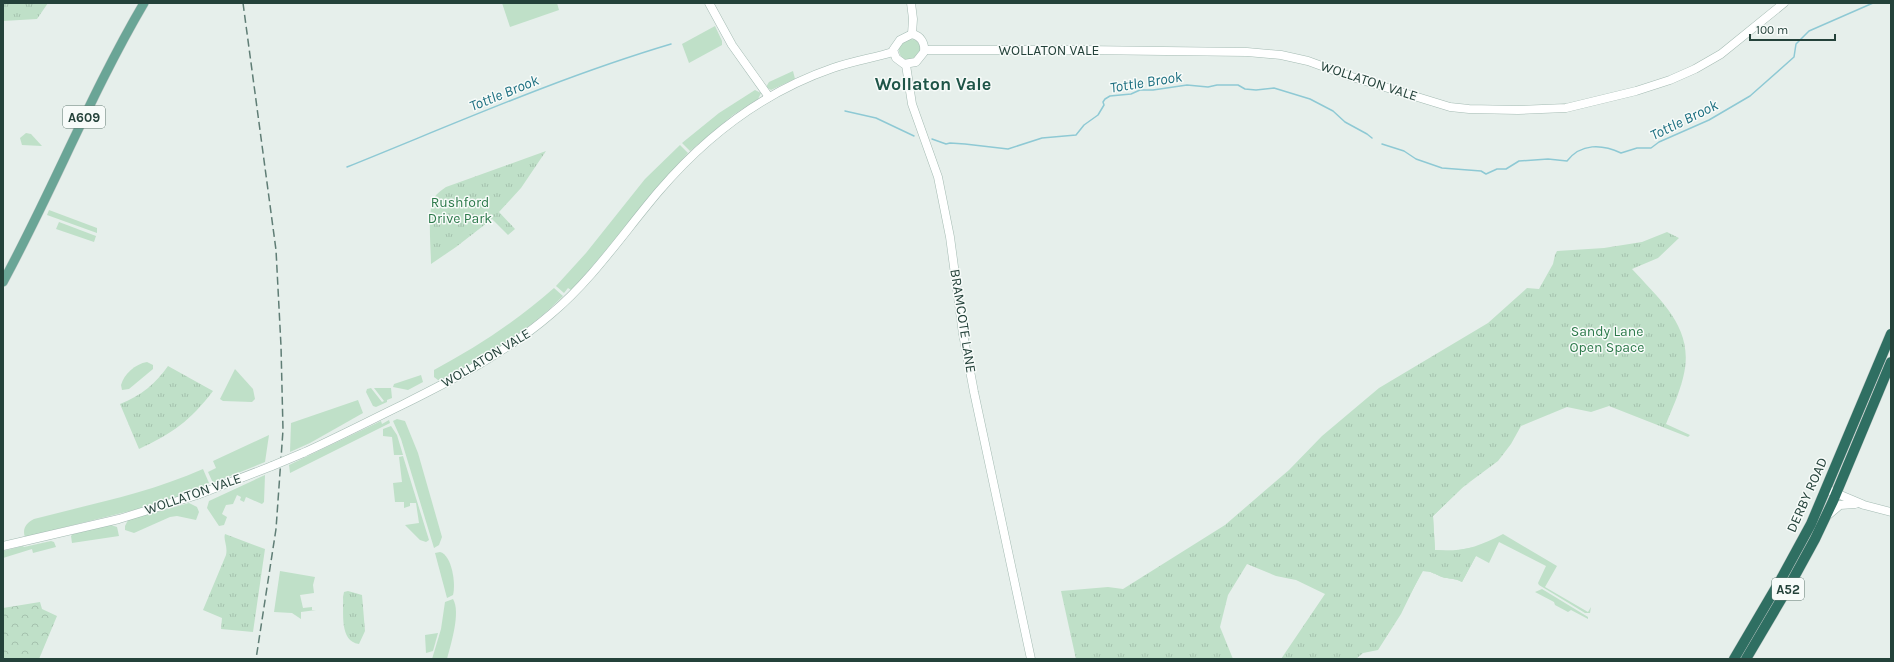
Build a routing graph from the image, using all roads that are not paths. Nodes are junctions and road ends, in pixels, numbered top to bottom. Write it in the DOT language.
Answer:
graph roads {
  1 [pos="144,3"];
  2 [pos="709,3"];
  3 [pos="911,3"];
  4 [pos="1784,3"];
  5 [pos="912,34"];
  6 [pos="925,50"];
  7 [pos="893,52"];
  8 [pos="906,65"];
  9 [pos="769,97"];
  10 [pos="3,282"];
  11 [pos="1891,334"];
  12 [pos="1891,362"];
  13 [pos="1826,489"];
  14 [pos="1836,494"];
  15 [pos="1864,504"];
  16 [pos="1891,512"];
  17 [pos="1826,518"];
  18 [pos="3,546"];
  19 [pos="1031,659"];
  20 [pos="1734,659"];
  21 [pos="1746,659"];
  1 -- 10 [label="main road, A609"];
  2 -- 9 [label="street"];
  3 -- 5 [label="street"];
  4 -- 6 [label="street, WOLLATON VALE"];
  5 -- 6 [label="street"];
  5 -- 7 [label="street"];
  6 -- 8 [label="street"];
  7 -- 8 [label="street"];
  7 -- 9 [label="street, WOLLATON VALE"];
  8 -- 19 [label="street, BRAMCOTE LANE"];
  9 -- 18 [label="street, WOLLATON VALE, bridge"];
  11 -- 13 [label="highway, DERBY ROAD / A52"];
  12 -- 14 [label="highway, DERBY ROAD / A52"];
  13 -- 14 [label="street"];
  13 -- 20 [label="highway, DERBY ROAD / A52"];
  14 -- 15 [label="street"];
  14 -- 17 [label="highway, DERBY ROAD / A52"];
  15 -- 16 [label="street"];
  15 -- 17 [label="street"];
  17 -- 21 [label="highway, DERBY ROAD / A52"];
}
